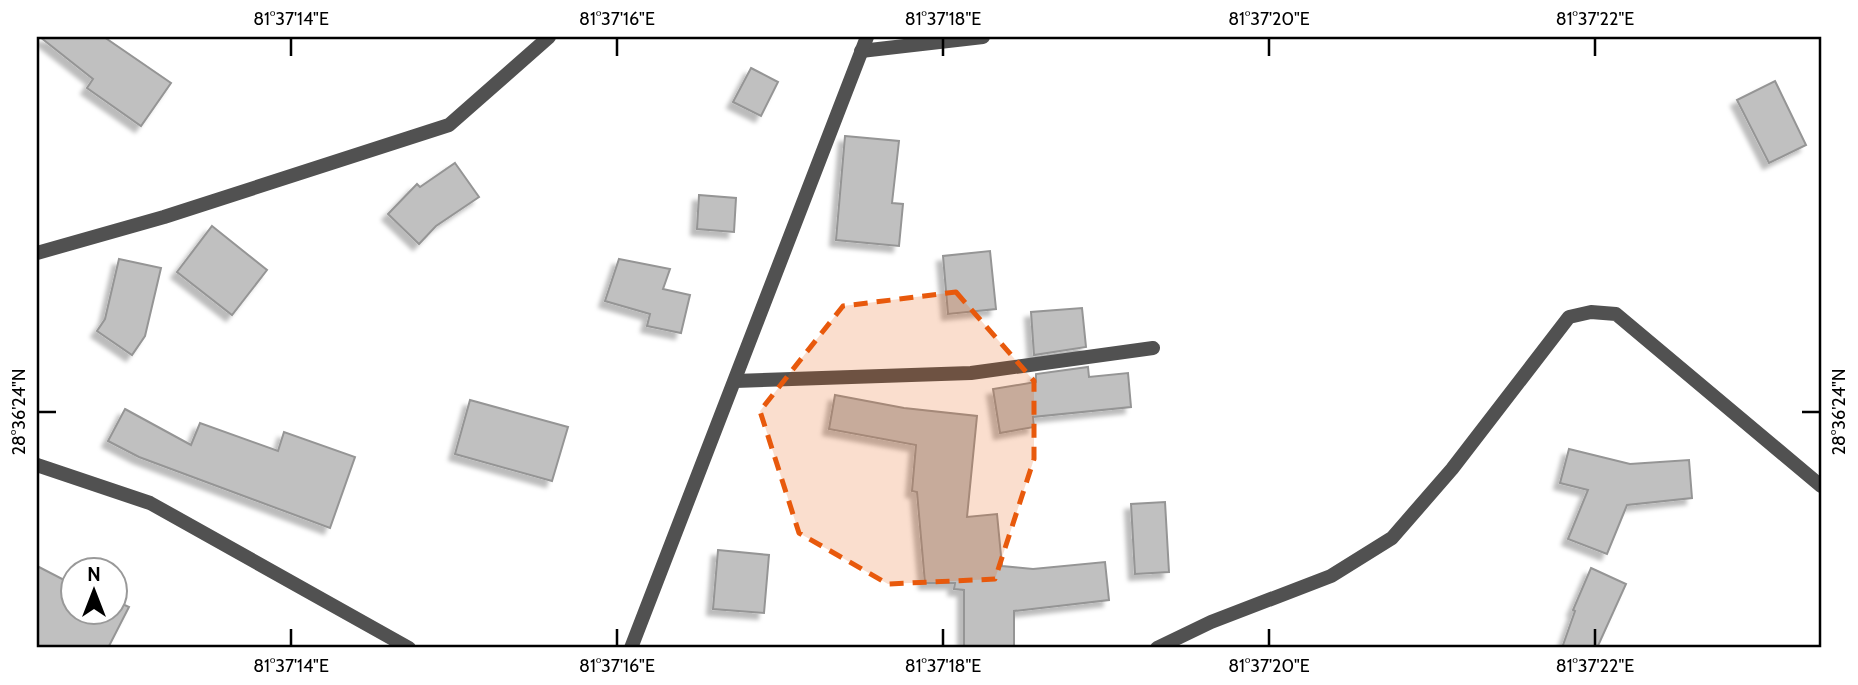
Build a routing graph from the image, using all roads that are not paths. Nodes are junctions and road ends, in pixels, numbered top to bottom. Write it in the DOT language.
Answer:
graph roads {
  1 [pos="549,37"];
  2 [pos="867,37"];
  3 [pos="983,37"];
  4 [pos="861,51"];
  5 [pos="37,253"];
  6 [pos="1153,348"];
  7 [pos="735,381"];
  8 [pos="37,465"];
  9 [pos="1821,486"];
  10 [pos="409,648"];
  11 [pos="631,648"];
  12 [pos="1157,648"];
  1 -- 5 [label="street"];
  2 -- 4 [label="street"];
  3 -- 4 [label="street"];
  4 -- 7 [label="street"];
  6 -- 7 [label="street"];
  7 -- 11 [label="street"];
  8 -- 10 [label="street"];
  9 -- 12 [label="street"];
}
